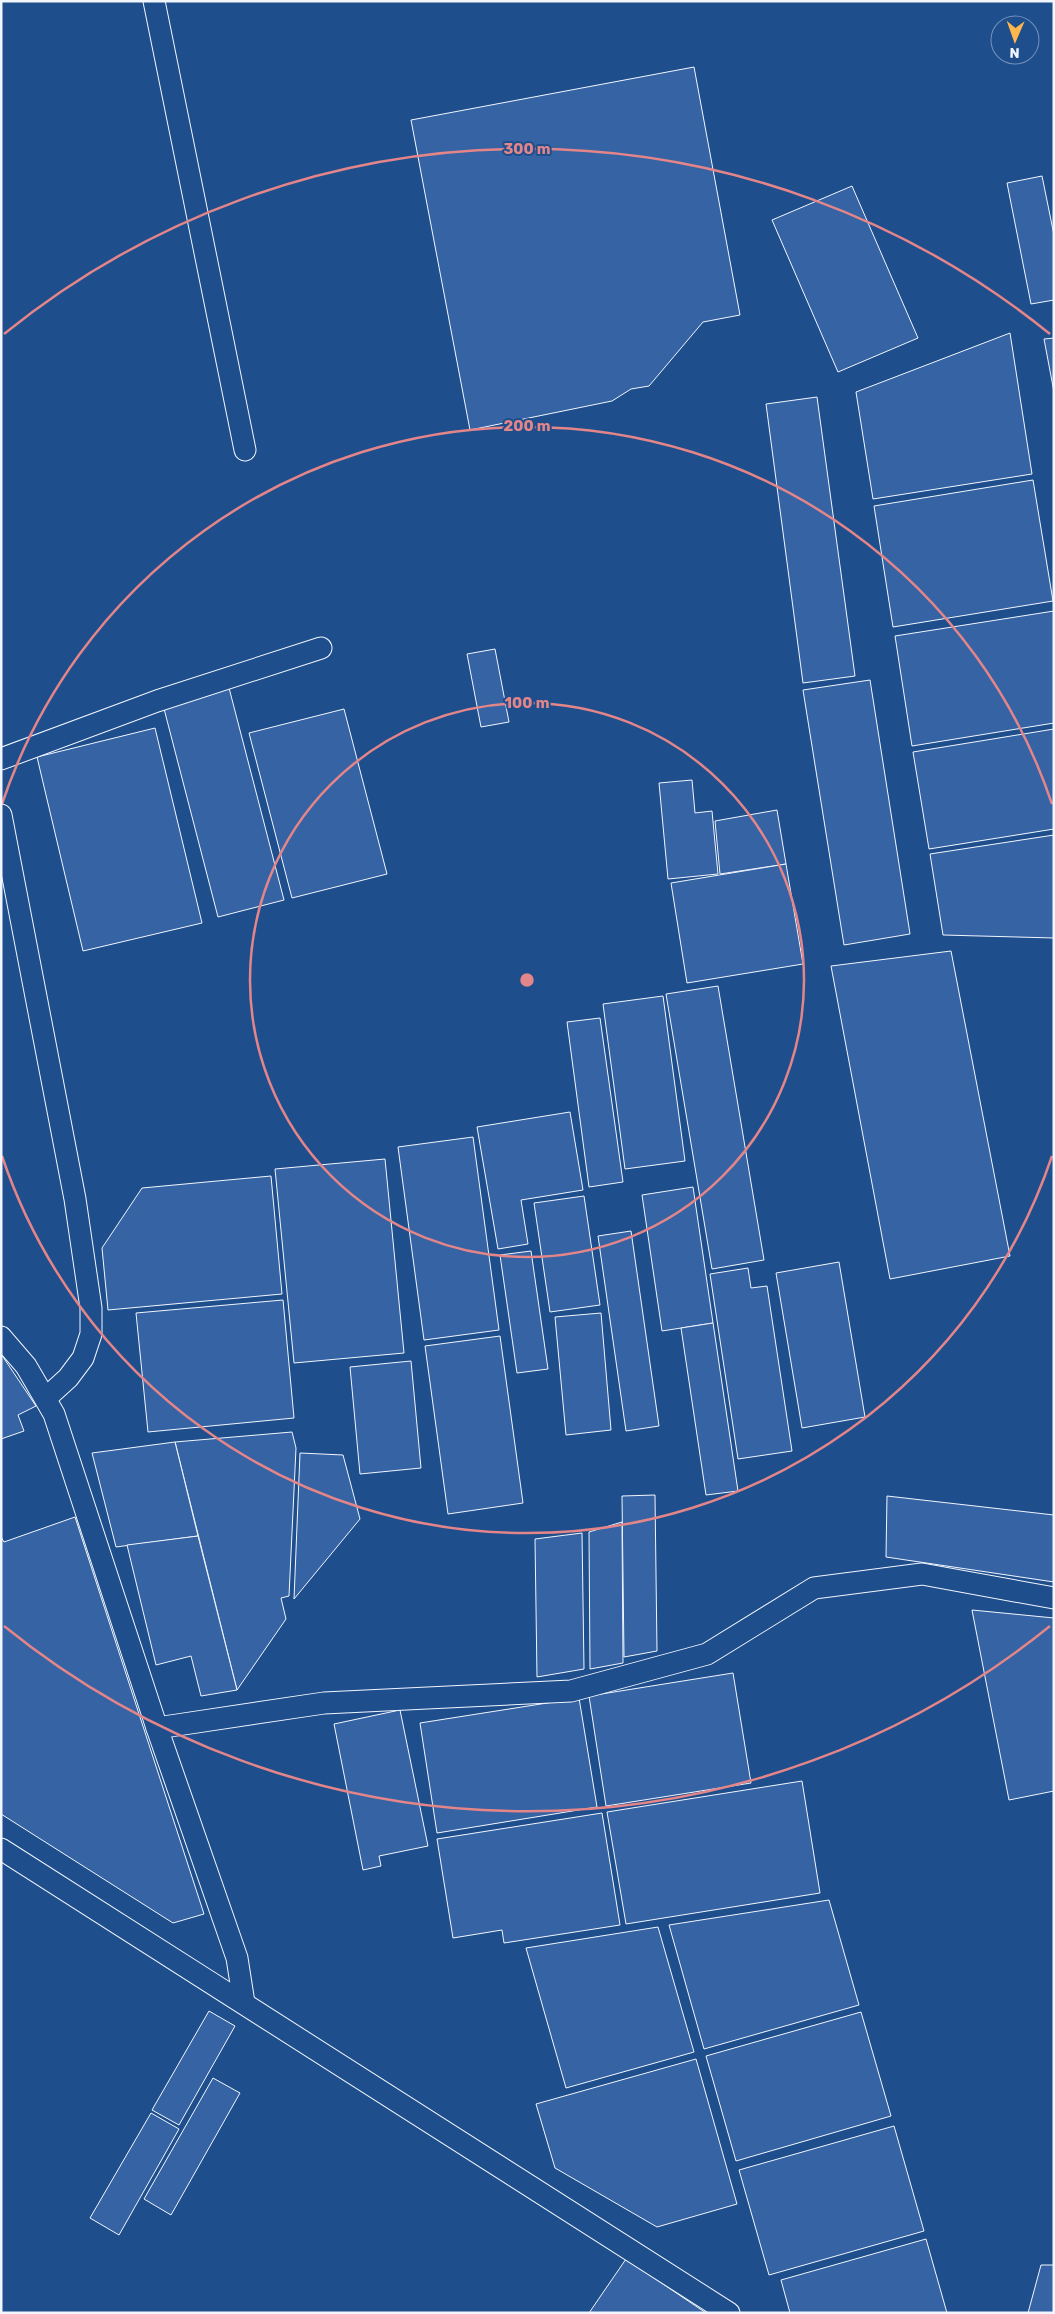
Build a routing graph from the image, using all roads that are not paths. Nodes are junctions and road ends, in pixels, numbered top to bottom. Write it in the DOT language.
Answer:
graph roads {
  1 [pos="154,1"];
  2 [pos="244,450"];
  3 [pos="321,648"];
  4 [pos="1,759"];
  5 [pos="1,815"];
  6 [pos="1,1337"];
  7 [pos="46,1398"];
  8 [pos="1054,1598"];
  9 [pos="158,1728"];
  10 [pos="1,1849"];
  11 [pos="244,2003"];
  12 [pos="730,2313"];
  1 -- 2 [label="street"];
  3 -- 4 [label="street"];
  5 -- 7 [label="street"];
  6 -- 7 [label="street"];
  7 -- 9 [label="street"];
  8 -- 9 [label="street"];
  9 -- 11 [label="street"];
  10 -- 11 [label="street"];
  11 -- 12 [label="street"];
}
